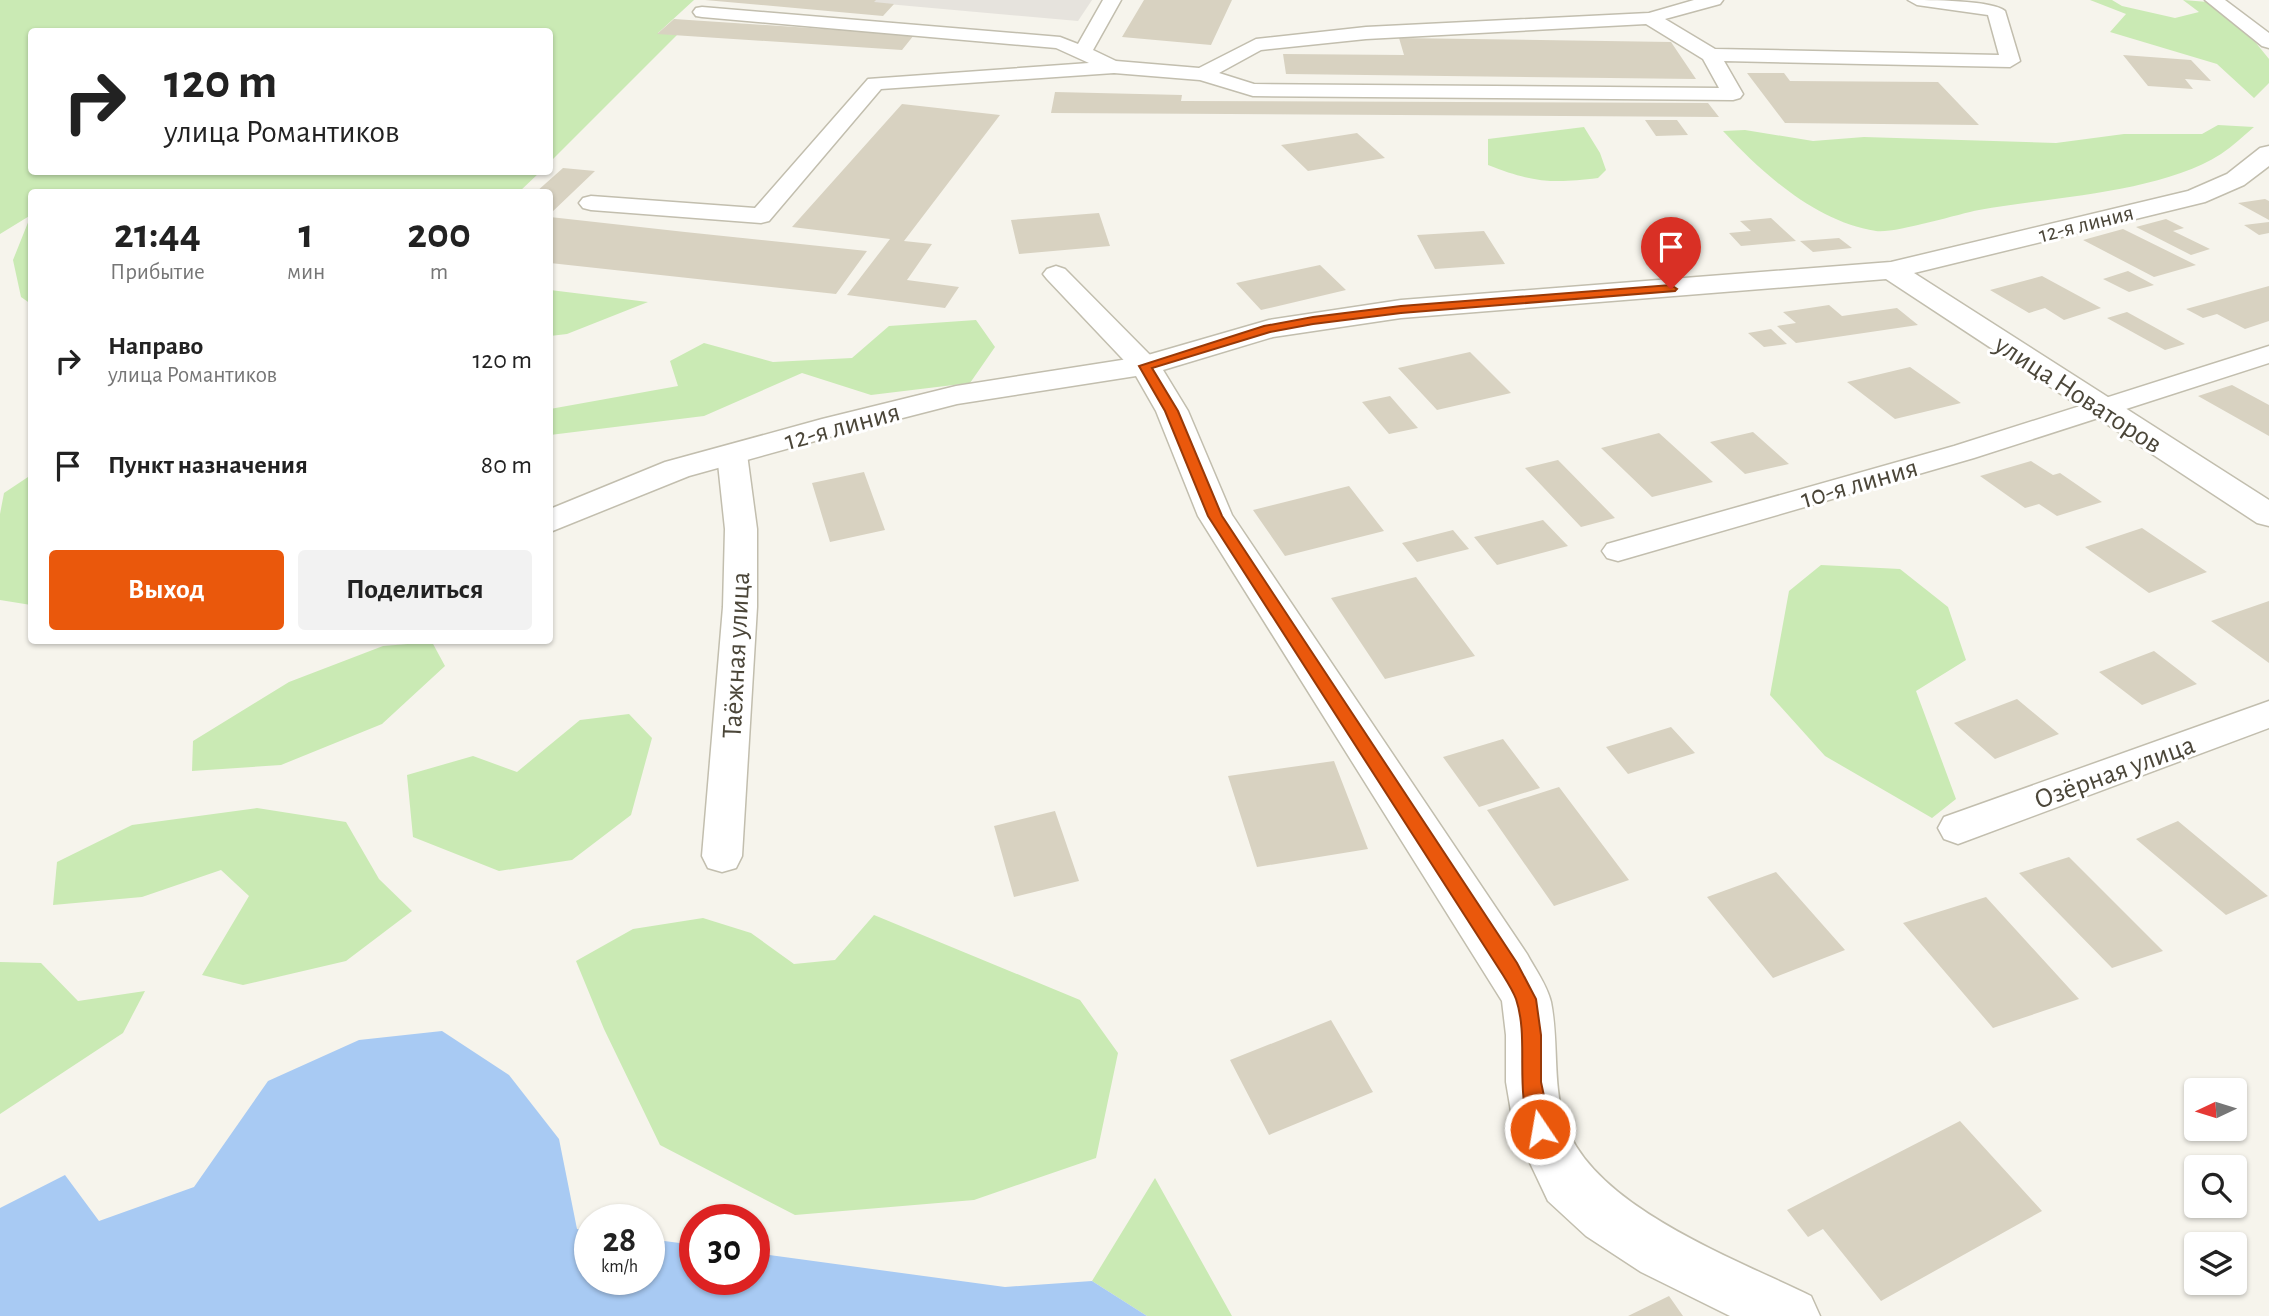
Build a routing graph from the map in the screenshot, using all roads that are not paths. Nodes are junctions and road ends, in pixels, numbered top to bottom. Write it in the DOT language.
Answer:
graph roads {
  1 [pos="1112,0"];
  2 [pos="1714,0"];
  3 [pos="1917,0"];
  4 [pos="2214,0"];
  5 [pos="702,12"];
  6 [pos="1650,18"];
  7 [pos="2269,42"];
  8 [pos="1082,53"];
  9 [pos="1710,55"];
  10 [pos="1114,67"];
  11 [pos="1202,74"];
  12 [pos="2269,152"];
  13 [pos="591,203"];
  14 [pos="1891,270"];
  15 [pos="1056,274"];
  16 [pos="2269,354"];
  17 [pos="1145,366"];
  18 [pos="2099,407"];
  19 [pos="732,454"];
  20 [pos="2269,515"];
  21 [pos="553,520"];
  22 [pos="1618,551"];
  23 [pos="2269,714"];
  24 [pos="1958,828"];
  25 [pos="722,856"];
  26 [pos="1791,1316"];
  1 -- 8 [label="lane"];
  2 -- 6 [label="lane"];
  3 -- 9 [label="lane"];
  4 -- 7 [label="lane"];
  5 -- 8 [label="lane"];
  6 -- 9 [label="lane"];
  6 -- 11 [label="lane"];
  8 -- 10 [label="lane"];
  9 -- 11 [label="lane"];
  10 -- 11 [label="lane"];
  10 -- 13 [label="lane"];
  12 -- 14 [label="street, 12-я линия"];
  14 -- 17 [label="street, 12-я линия"];
  14 -- 18 [label="street, улица Новаторов"];
  15 -- 17 [label="lane"];
  16 -- 18 [label="lane, 10-я линия"];
  17 -- 19 [label="street, 12-я линия"];
  17 -- 26 [label="street"];
  18 -- 20 [label="street, улица Новаторов"];
  18 -- 22 [label="lane, 10-я линия"];
  19 -- 21 [label="street, 12-я линия"];
  19 -- 25 [label="lane, Таёжная улица"];
  23 -- 24 [label="lane, Озёрная улица"];
}
